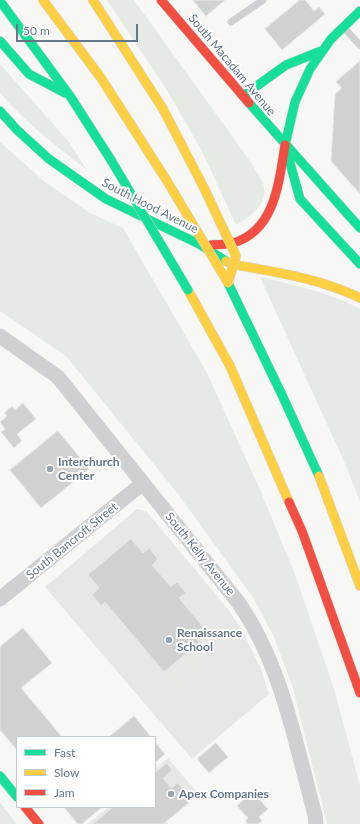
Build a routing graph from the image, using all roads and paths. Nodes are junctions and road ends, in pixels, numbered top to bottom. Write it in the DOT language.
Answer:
graph roads {
  1 [pos="43,0"];
  2 [pos="93,0"];
  3 [pos="161,0"];
  4 [pos="263,0"];
  5 [pos="0,1"];
  6 [pos="360,11"];
  7 [pos="231,22"];
  8 [pos="343,27"];
  9 [pos="0,41"];
  10 [pos="360,45"];
  11 [pos="321,51"];
  12 [pos="70,96"];
  13 [pos="243,96"];
  14 [pos="0,111"];
  15 [pos="285,145"];
  16 [pos="360,228"];
  17 [pos="199,244"];
  18 [pos="360,264"];
  19 [pos="228,283"];
  20 [pos="360,298"];
  21 [pos="0,336"];
  22 [pos="143,483"];
  23 [pos="360,586"];
  24 [pos="0,599"];
  25 [pos="360,693"];
  26 [pos="0,776"];
  27 [pos="16,796"];
  28 [pos="27,808"];
  29 [pos="40,824"];
  30 [pos="316,824"];
  1 -- 19 [label="main road, bridge"];
  2 -- 19 [label="main road, bridge"];
  3 -- 13 [label="main road, South Macadam Avenue"];
  4 -- 7 [label="lane"];
  5 -- 12 [label="main road"];
  6 -- 8 [label="main road"];
  8 -- 10 [label="lane"];
  8 -- 11 [label="main road"];
  9 -- 12 [label="main road"];
  11 -- 13 [label="main road"];
  11 -- 15 [label="main road"];
  12 -- 25 [label="main road, bridge"];
  13 -- 15 [label="main road, South Macadam Avenue"];
  14 -- 17 [label="main road, South Hood Avenue"];
  15 -- 16 [label="main road, South Macadam Avenue"];
  15 -- 17 [label="main road"];
  15 -- 18 [label="main road, South Macadam Avenue"];
  17 -- 20 [label="main road, South Hood Avenue"];
  19 -- 23 [label="main road"];
  21 -- 22 [label="street, South Kelly Avenue"];
  22 -- 24 [label="street, South Bancroft Street"];
  22 -- 30 [label="street, South Kelly Avenue"];
  26 -- 27 [label="main road"];
  28 -- 29 [label="main road"];
}
